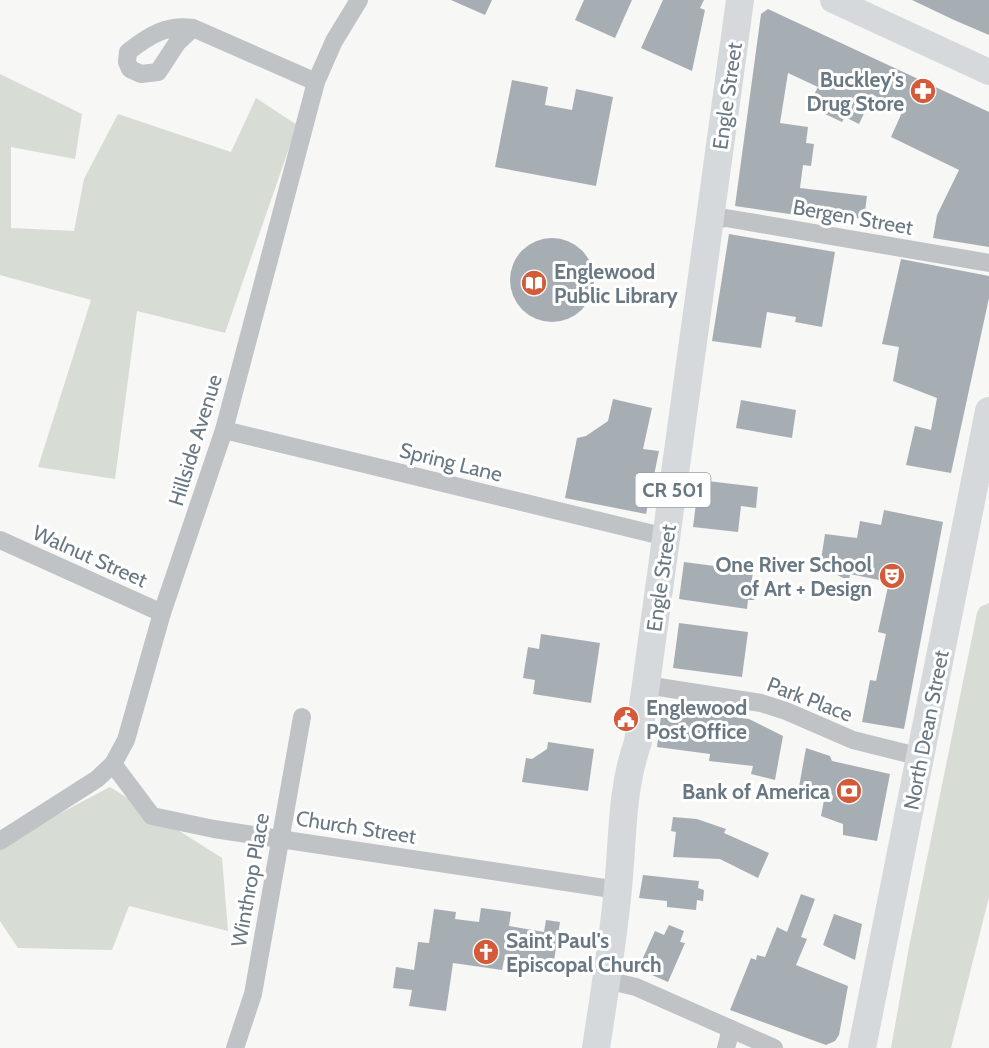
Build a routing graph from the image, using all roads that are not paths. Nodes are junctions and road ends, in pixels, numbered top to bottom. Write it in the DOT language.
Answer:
graph roads {
  1 [pos="359,0"];
  2 [pos="740,0"];
  3 [pos="833,0"];
  4 [pos="193,28"];
  5 [pos="989,72"];
  6 [pos="316,82"];
  7 [pos="710,220"];
  8 [pos="989,263"];
  9 [pos="989,411"];
  10 [pos="224,430"];
  11 [pos="666,537"];
  12 [pos="0,540"];
  13 [pos="162,614"];
  14 [pos="646,685"];
  15 [pos="302,717"];
  16 [pos="921,757"];
  17 [pos="112,764"];
  18 [pos="279,838"];
  19 [pos="0,841"];
  20 [pos="618,890"];
  21 [pos="606,980"];
  22 [pos="731,1029"];
  23 [pos="235,1048"];
  24 [pos="596,1048"];
  25 [pos="726,1048"];
  26 [pos="774,1048"];
  27 [pos="862,1048"];
  1 -- 6 [label="street, Hillside Avenue"];
  2 -- 7 [label="main road, Engle Street / CR 501"];
  3 -- 5 [label="main road"];
  4 -- 6 [label="street"];
  6 -- 10 [label="street, Hillside Avenue"];
  7 -- 8 [label="street, Bergen Street"];
  7 -- 11 [label="main road, Engle Street / CR 501"];
  9 -- 16 [label="main road, North Dean Street"];
  10 -- 11 [label="street, Spring Lane"];
  10 -- 13 [label="street, Hillside Avenue"];
  11 -- 14 [label="main road, Engle Street / CR 501"];
  12 -- 13 [label="street, Walnut Street"];
  13 -- 17 [label="street, Hillside Avenue"];
  14 -- 16 [label="street, Park Place"];
  14 -- 20 [label="main road, Engle Street / CR 501"];
  15 -- 18 [label="street, Winthrop Place"];
  16 -- 27 [label="main road, North Dean Street"];
  17 -- 18 [label="street, Church Street"];
  17 -- 19 [label="street, Hillside Avenue"];
  18 -- 20 [label="street, Church Street"];
  18 -- 23 [label="street, Winthrop Place"];
  20 -- 21 [label="main road, Engle Street / CR 501"];
  21 -- 22 [label="street"];
  21 -- 24 [label="main road, Engle Street / CR 501"];
  22 -- 25 [label="street"];
  22 -- 26 [label="street"];
}
